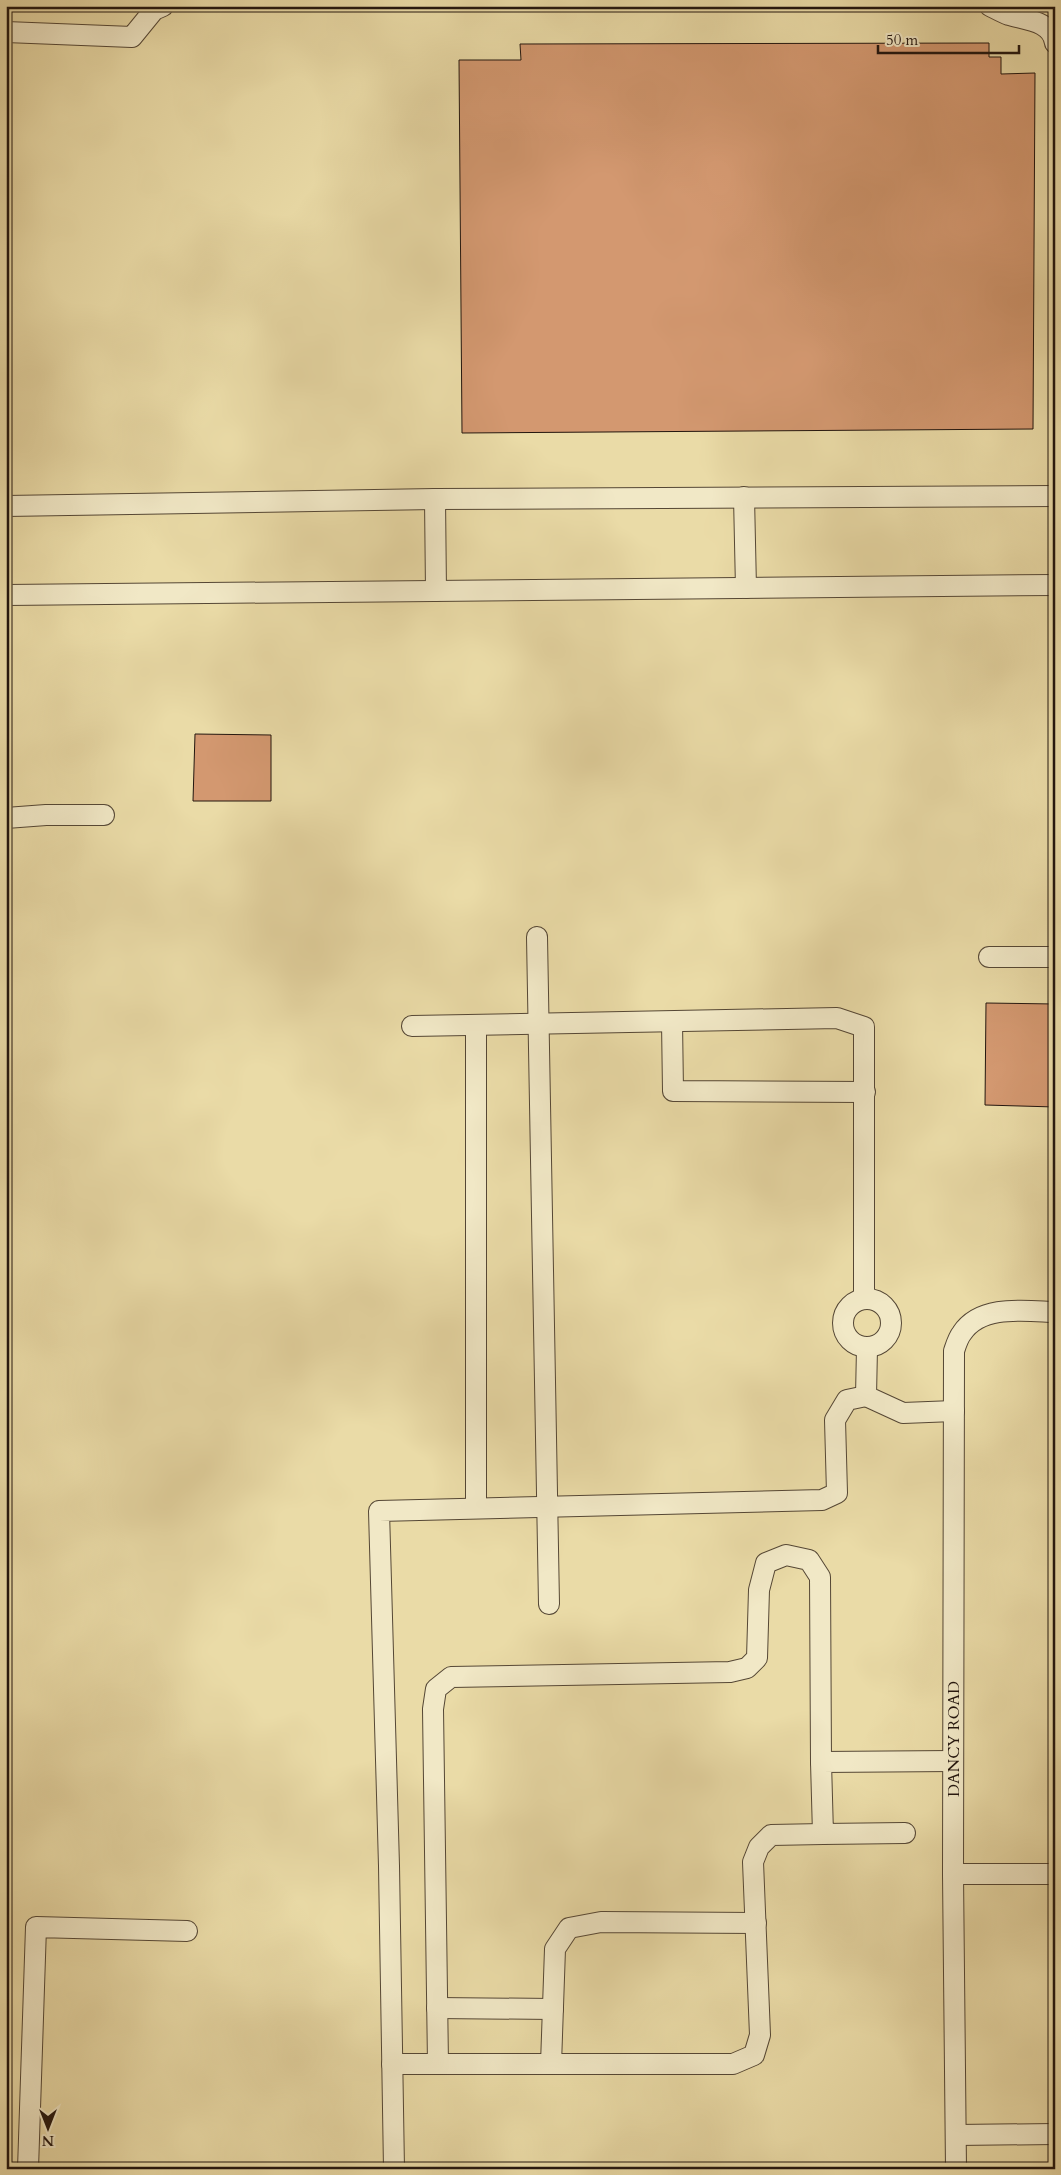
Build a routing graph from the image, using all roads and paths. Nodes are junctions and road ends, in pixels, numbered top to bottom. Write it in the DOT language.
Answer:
graph roads {
  1 [pos="163,6"];
  2 [pos="990,6"];
  3 [pos="6,32"];
  4 [pos="1055,43"];
  5 [pos="1055,496"];
  6 [pos="744,497"];
  7 [pos="435,499"];
  8 [pos="6,506"];
  9 [pos="1055,585"];
  10 [pos="746,588"];
  11 [pos="436,591"];
  12 [pos="6,595"];
  13 [pos="104,815"];
  14 [pos="6,818"];
  15 [pos="537,937"];
  16 [pos="989,957"];
  17 [pos="1055,957"];
  18 [pos="672,1022"];
  19 [pos="539,1024"];
  20 [pos="476,1025"];
  21 [pos="412,1026"];
  22 [pos="865,1092"];
  23 [pos="864,1299"];
  24 [pos="1055,1312"];
  25 [pos="867,1348"];
  26 [pos="866,1396"];
  27 [pos="954,1411"];
  28 [pos="547,1507"];
  29 [pos="476,1508"];
  30 [pos="549,1604"];
  31 [pos="953,1761"];
  32 [pos="821,1762"];
  33 [pos="905,1833"];
  34 [pos="823,1834"];
  35 [pos="953,1874"];
  36 [pos="1055,1874"];
  37 [pos="756,1923"];
  38 [pos="188,1931"];
  39 [pos="437,2008"];
  40 [pos="553,2009"];
  41 [pos="392,2064"];
  42 [pos="438,2064"];
  43 [pos="551,2064"];
  44 [pos="1055,2134"];
  45 [pos="956,2135"];
  46 [pos="28,2169"];
  47 [pos="394,2169"];
  48 [pos="956,2169"];
  1 -- 3 [label="street"];
  2 -- 4 [label="street"];
  5 -- 6 [label="street"];
  6 -- 7 [label="street"];
  6 -- 10 [label="street"];
  7 -- 8 [label="street"];
  7 -- 11 [label="street"];
  9 -- 10 [label="street"];
  10 -- 11 [label="street"];
  11 -- 12 [label="street"];
  13 -- 14 [label="street"];
  15 -- 19 [label="street"];
  16 -- 17 [label="street"];
  18 -- 19 [label="street"];
  18 -- 22 [label="street"];
  18 -- 22 [label="street"];
  19 -- 20 [label="street"];
  19 -- 28 [label="street"];
  20 -- 21 [label="street"];
  20 -- 29 [label="street"];
  22 -- 23 [label="street"];
  23 -- 25 [label="street"];
  23 -- 25 [label="street"];
  24 -- 27 [label="street, DANCY ROAD"];
  25 -- 26 [label="street"];
  26 -- 27 [label="street"];
  26 -- 28 [label="street"];
  27 -- 31 [label="street, DANCY ROAD"];
  28 -- 29 [label="street"];
  28 -- 30 [label="street"];
  29 -- 41 [label="street"];
  31 -- 32 [label="street"];
  31 -- 35 [label="street, DANCY ROAD"];
  32 -- 34 [label="street"];
  32 -- 39 [label="street"];
  33 -- 34 [label="street"];
  34 -- 37 [label="street"];
  35 -- 36 [label="street"];
  35 -- 45 [label="street, DANCY ROAD"];
  37 -- 40 [label="street"];
  37 -- 43 [label="street"];
  38 -- 46 [label="street"];
  39 -- 40 [label="street"];
  39 -- 42 [label="street"];
  40 -- 43 [label="street"];
  41 -- 42 [label="street"];
  41 -- 47 [label="street"];
  42 -- 43 [label="street"];
  44 -- 45 [label="street"];
  45 -- 48 [label="street, DANCY ROAD"];
}
